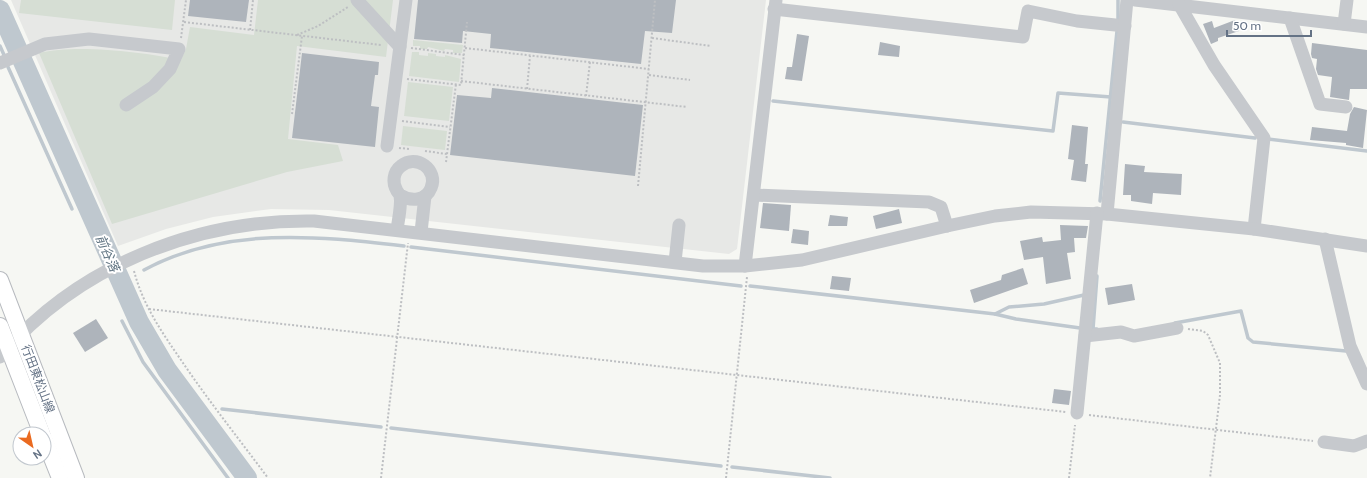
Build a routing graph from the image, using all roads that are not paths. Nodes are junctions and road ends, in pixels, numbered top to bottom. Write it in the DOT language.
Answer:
graph roads {
  1 [pos="406,0"];
  2 [pos="1127,0"];
  3 [pos="1135,0"];
  4 [pos="1347,0"];
  5 [pos="354,2"];
  6 [pos="1179,4"];
  7 [pos="775,5"];
  8 [pos="1290,18"];
  9 [pos="1344,24"];
  10 [pos="1125,26"];
  11 [pos="1367,27"];
  12 [pos="400,47"];
  13 [pos="5,61"];
  14 [pos="126,105"];
  15 [pos="1346,107"];
  16 [pos="387,146"];
  17 [pos="400,195"];
  18 [pos="754,195"];
  19 [pos="425,196"];
  20 [pos="1102,214"];
  21 [pos="679,225"];
  22 [pos="948,226"];
  23 [pos="1254,229"];
  24 [pos="409,231"];
  25 [pos="1325,239"];
  26 [pos="1367,246"];
  27 [pos="675,262"];
  28 [pos="745,266"];
  29 [pos="0,280"];
  30 [pos="0,326"];
  31 [pos="1177,328"];
  32 [pos="21,333"];
  33 [pos="1085,336"];
  34 [pos="4,353"];
  35 [pos="1367,384"];
  36 [pos="1077,414"];
  37 [pos="38,426"];
  38 [pos="1367,440"];
  39 [pos="1324,442"];
  40 [pos="52,458"];
  41 [pos="60,478"];
  42 [pos="76,478"];
  1 -- 12 [label="street"];
  2 -- 10 [label="street"];
  3 -- 6 [label="street"];
  4 -- 9 [label="street"];
  5 -- 12 [label="street"];
  6 -- 8 [label="street"];
  6 -- 23 [label="street"];
  7 -- 10 [label="street"];
  7 -- 18 [label="street"];
  8 -- 9 [label="street"];
  8 -- 15 [label="street"];
  9 -- 11 [label="street"];
  10 -- 20 [label="street"];
  12 -- 16 [label="street"];
  13 -- 14 [label="street"];
  17 -- 19 [label="street"];
  17 -- 19 [label="street"];
  17 -- 24 [label="street"];
  18 -- 22 [label="street"];
  18 -- 28 [label="street"];
  19 -- 24 [label="street"];
  20 -- 22 [label="street"];
  20 -- 23 [label="street"];
  20 -- 33 [label="street"];
  21 -- 27 [label="street"];
  22 -- 28 [label="street"];
  23 -- 25 [label="street"];
  24 -- 27 [label="street"];
  24 -- 32 [label="street"];
  25 -- 26 [label="street"];
  25 -- 35 [label="street"];
  27 -- 28 [label="street"];
  29 -- 32 [label="main road, 行田東松山線"];
  30 -- 34 [label="main road, 行田東松山線"];
  31 -- 33 [label="street"];
  32 -- 34 [label="street"];
  32 -- 42 [label="main road, 行田東松山線"];
  33 -- 36 [label="street"];
  34 -- 37 [label="main road, 行田東松山線"];
  38 -- 39 [label="street"];
  40 -- 41 [label="main road"];
}
